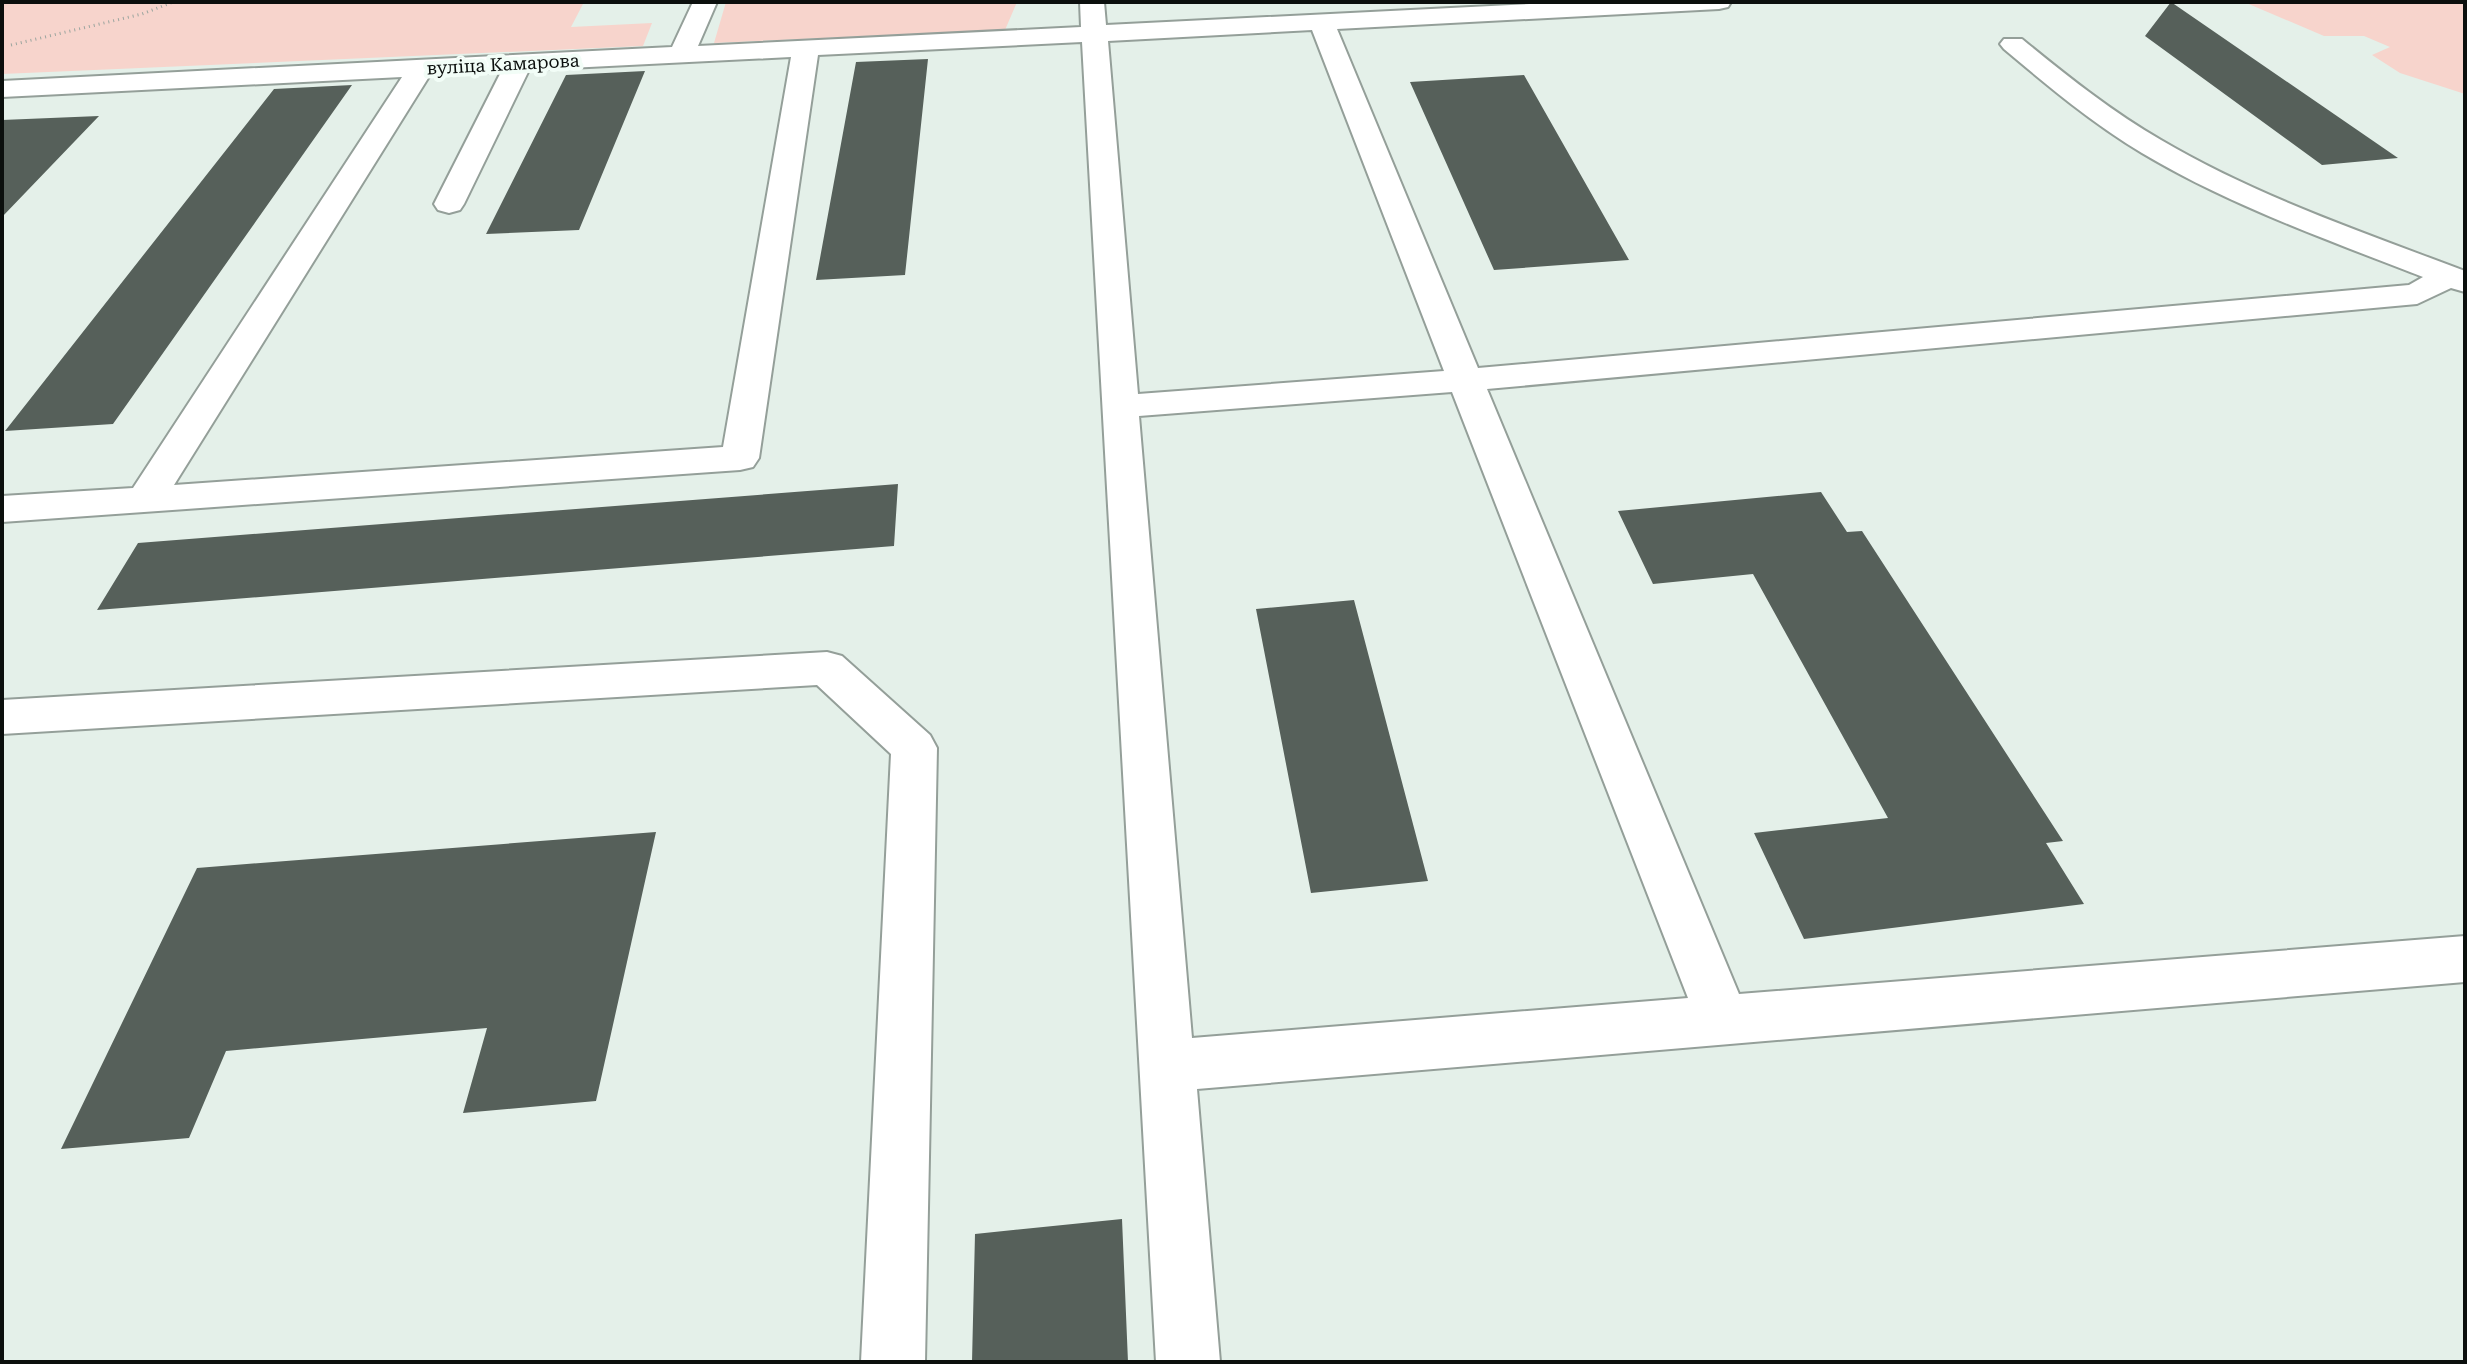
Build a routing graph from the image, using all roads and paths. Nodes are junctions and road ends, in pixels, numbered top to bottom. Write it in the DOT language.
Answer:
graph roads {
  1 [pos="173,2"];
  2 [pos="705,2"];
  3 [pos="1719,2"];
  4 [pos="1092,18"];
  5 [pos="1322,23"];
  6 [pos="2013,44"];
  7 [pos="2,47"];
  8 [pos="806,48"];
  9 [pos="681,55"];
  10 [pos="519,63"];
  11 [pos="421,68"];
  12 [pos="2,89"];
  13 [pos="449,204"];
  14 [pos="2457,279"];
  15 [pos="1465,380"];
  16 [pos="1123,406"];
  17 [pos="145,500"];
  18 [pos="2,509"];
  19 [pos="2,717"];
  20 [pos="2465,959"];
  21 [pos="1723,1020"];
  22 [pos="1165,1066"];
  23 [pos="893,1362"];
  24 [pos="1188,1362"];
  1 -- 7 [label="path"];
  2 -- 9 [label="street"];
  3 -- 5 [label="street, вуліца Камарова"];
  4 -- 5 [label="street, вуліца Камарова"];
  4 -- 8 [label="street, вуліца Камарова"];
  4 -- 16 [label="street"];
  5 -- 15 [label="street"];
  6 -- 14 [label="street"];
  8 -- 9 [label="street, вуліца Камарова"];
  8 -- 17 [label="street"];
  9 -- 10 [label="street, вуліца Камарова"];
  10 -- 11 [label="street, вуліца Камарова"];
  10 -- 13 [label="street"];
  11 -- 12 [label="street, вуліца Камарова"];
  11 -- 17 [label="street"];
  14 -- 15 [label="street"];
  15 -- 16 [label="street"];
  15 -- 21 [label="street"];
  16 -- 22 [label="street"];
  17 -- 18 [label="street"];
  19 -- 23 [label="street"];
  20 -- 21 [label="street"];
  21 -- 22 [label="street"];
  22 -- 24 [label="street"];
}
